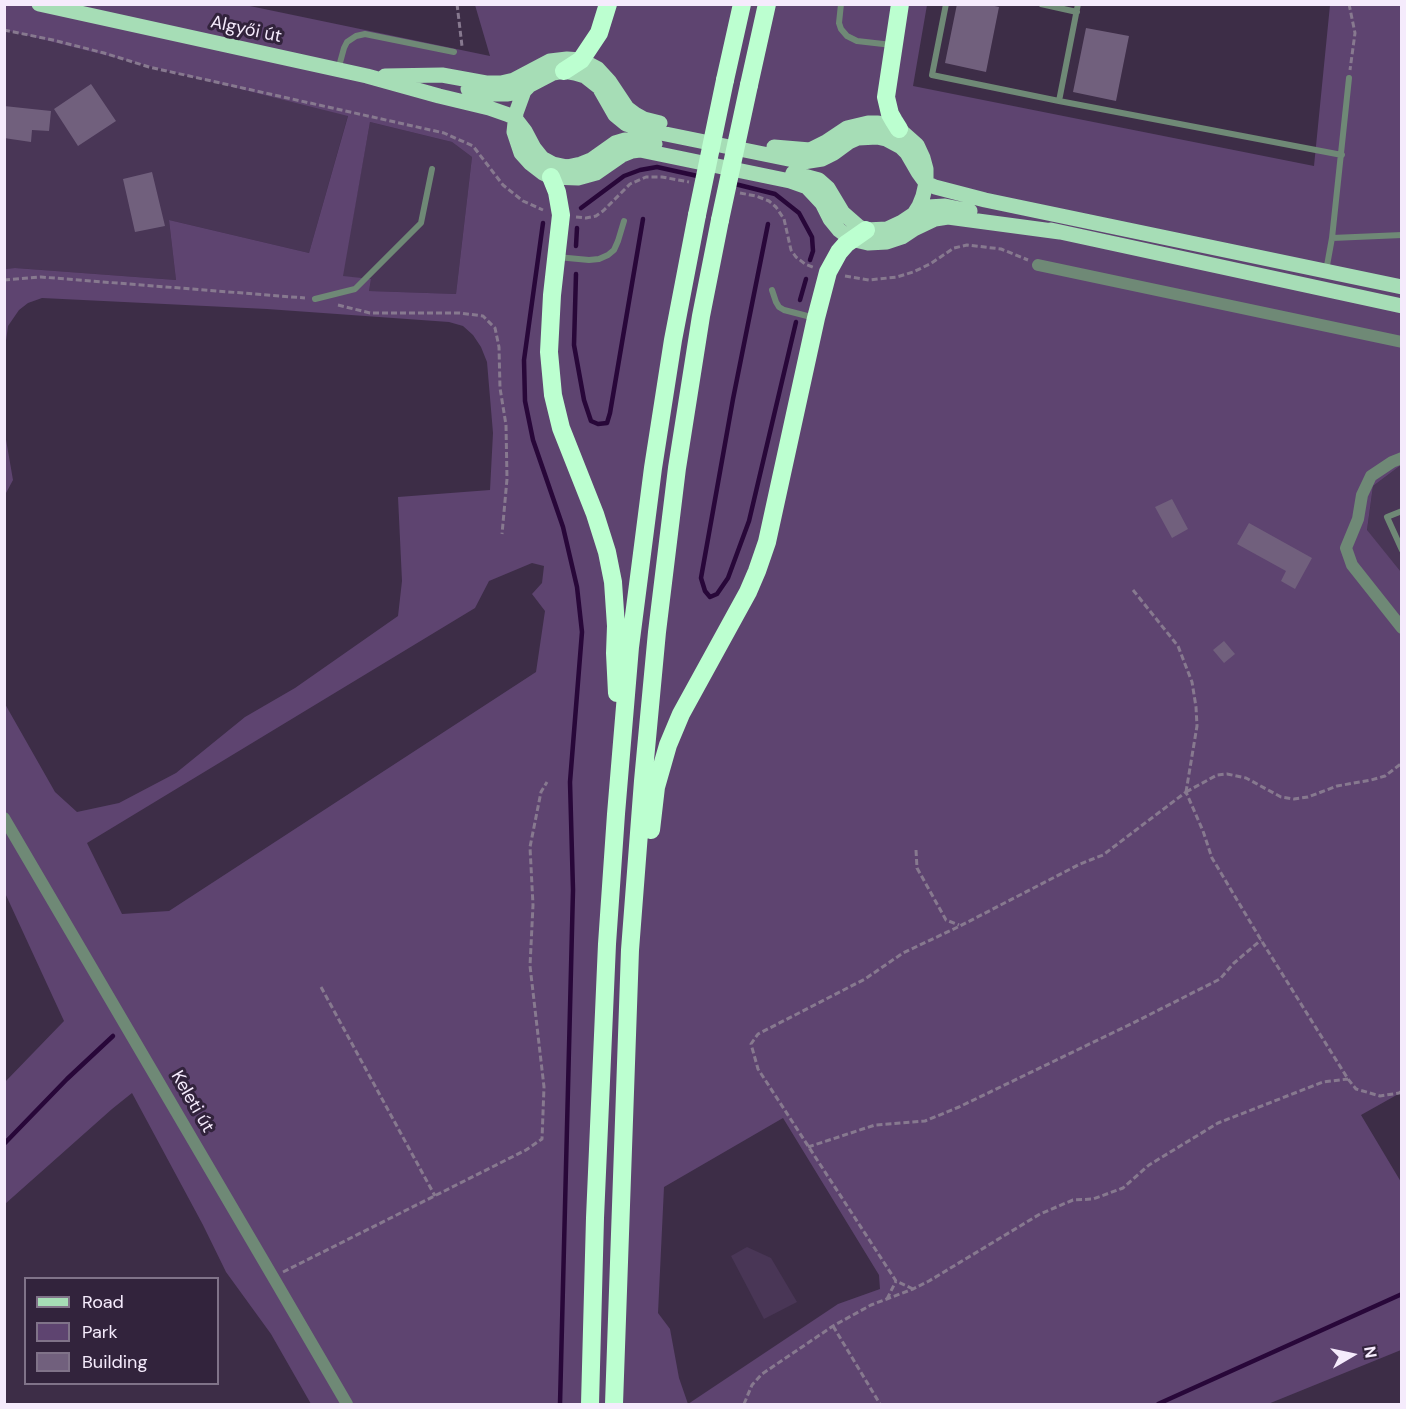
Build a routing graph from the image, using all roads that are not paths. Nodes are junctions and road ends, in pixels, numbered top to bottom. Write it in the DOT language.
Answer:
graph roads {
  1 [pos="39,4"];
  2 [pos="608,4"];
  3 [pos="742,4"];
  4 [pos="767,4"];
  5 [pos="841,4"];
  6 [pos="900,4"];
  7 [pos="946,4"];
  8 [pos="1041,4"];
  9 [pos="1078,8"];
  10 [pos="893,45"];
  11 [pos="454,52"];
  12 [pos="582,60"];
  13 [pos="338,70"];
  14 [pos="564,71"];
  15 [pos="367,76"];
  16 [pos="1349,78"];
  17 [pos="524,91"];
  18 [pos="1059,101"];
  19 [pos="515,125"];
  20 [pos="899,129"];
  21 [pos="1342,155"];
  22 [pos="432,169"];
  23 [pos="926,176"];
  24 [pos="551,177"];
  25 [pos="920,218"];
  26 [pos="624,221"];
  27 [pos="859,235"];
  28 [pos="1401,235"];
  29 [pos="1332,238"];
  30 [pos="557,257"];
  31 [pos="1038,265"];
  32 [pos="1326,271"];
  33 [pos="1401,287"];
  34 [pos="772,290"];
  35 [pos="315,299"];
  36 [pos="1401,306"];
  37 [pos="816,318"];
  38 [pos="1401,342"];
  39 [pos="1401,458"];
  40 [pos="1401,511"];
  41 [pos="1401,550"];
  42 [pos="1401,628"];
  43 [pos="620,764"];
  44 [pos="4,818"];
  45 [pos="630,950"];
  46 [pos="346,1404"];
  47 [pos="590,1404"];
  48 [pos="614,1404"];
  1 -- 13 [label="main road, Algyői út"];
  2 -- 12 [label="highway"];
  3 -- 43 [label="highway, bridge"];
  4 -- 45 [label="highway, bridge"];
  5 -- 10 [label="lane"];
  6 -- 10 [label="highway"];
  7 -- 18 [label="lane"];
  8 -- 9 [label="lane"];
  9 -- 18 [label="lane"];
  10 -- 20 [label="highway"];
  11 -- 13 [label="lane"];
  12 -- 14 [label="highway"];
  12 -- 15 [label="main road"];
  12 -- 20 [label="main road"];
  13 -- 15 [label="main road, Algyői út"];
  14 -- 17 [label="main road"];
  14 -- 23 [label="main road"];
  15 -- 17 [label="main road"];
  15 -- 19 [label="main road"];
  16 -- 21 [label="lane"];
  17 -- 19 [label="main road"];
  18 -- 21 [label="lane"];
  19 -- 24 [label="main road"];
  19 -- 27 [label="main road"];
  20 -- 23 [label="main road"];
  21 -- 29 [label="lane"];
  22 -- 35 [label="lane"];
  23 -- 25 [label="main road"];
  23 -- 32 [label="main road"];
  24 -- 27 [label="main road"];
  24 -- 30 [label="highway"];
  25 -- 27 [label="main road"];
  25 -- 36 [label="main road"];
  26 -- 30 [label="lane"];
  27 -- 37 [label="highway"];
  28 -- 29 [label="lane"];
  29 -- 32 [label="lane"];
  30 -- 43 [label="highway"];
  31 -- 38 [label="street"];
  32 -- 33 [label="main road"];
  34 -- 37 [label="lane"];
  37 -- 45 [label="highway"];
  39 -- 42 [label="street"];
  40 -- 41 [label="lane"];
  43 -- 47 [label="highway"];
  44 -- 46 [label="street, Keleti út"];
  45 -- 48 [label="highway"];
}
